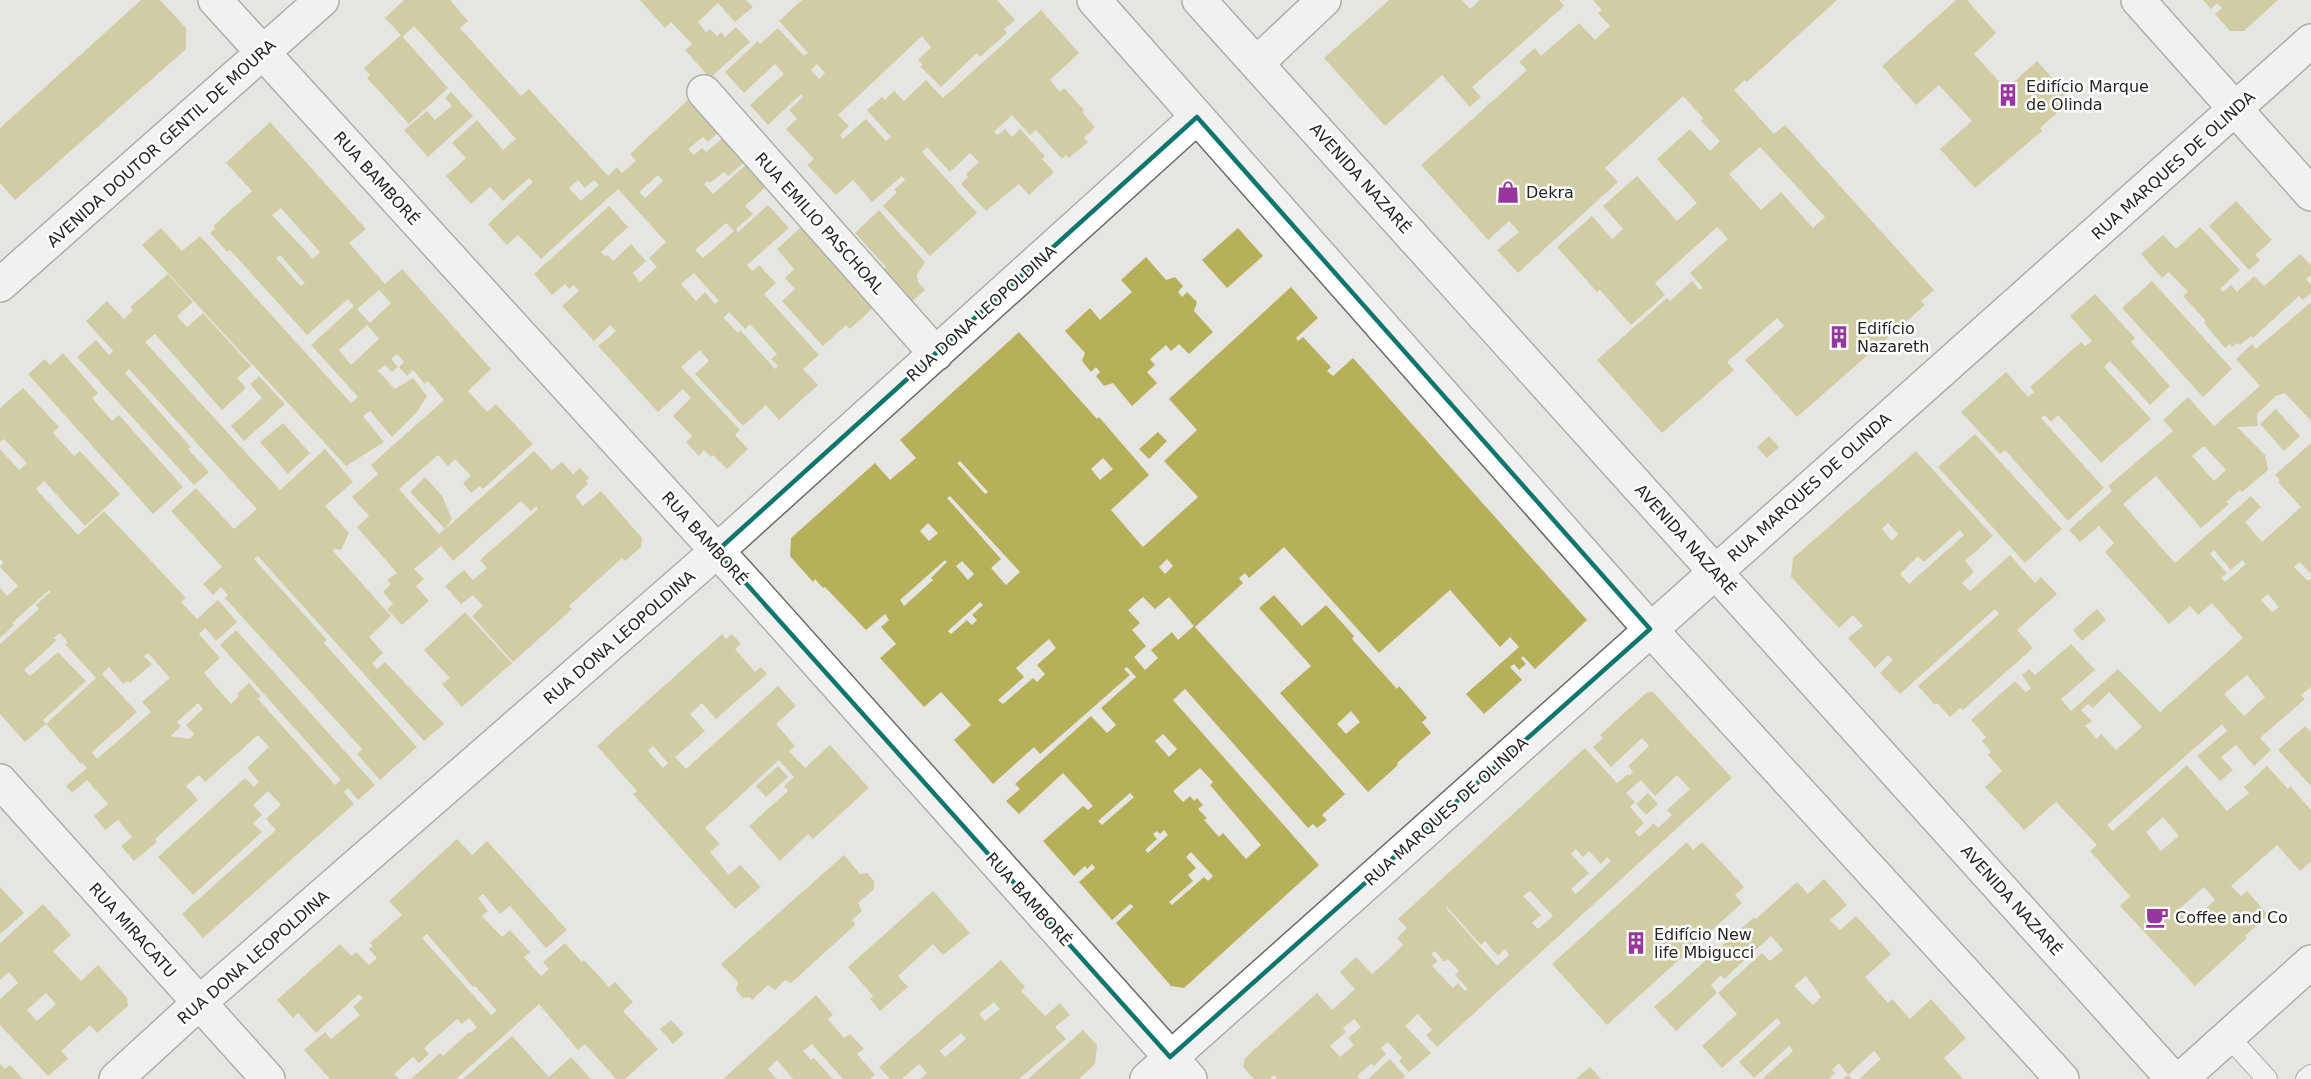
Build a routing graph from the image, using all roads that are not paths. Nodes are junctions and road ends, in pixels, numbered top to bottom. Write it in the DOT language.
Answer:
graph roads {
  1 [pos="215,0"];
  2 [pos="321,0"];
  3 [pos="1094,0"];
  4 [pos="1199,0"];
  5 [pos="1324,0"];
  6 [pos="2138,0"];
  7 [pos="2311,41"];
  8 [pos="262,53"];
  9 [pos="1257,63"];
  10 [pos="704,92"];
  11 [pos="2236,110"];
  12 [pos="1197,117"];
  13 [pos="2311,194"];
  14 [pos="0,285"];
  15 [pos="936,354"];
  16 [pos="717,551"];
  17 [pos="1715,571"];
  18 [pos="1650,629"];
  19 [pos="0,781"];
  20 [pos="2311,962"];
  21 [pos="199,1003"];
  22 [pos="2228,1036"];
  23 [pos="1180,1068"];
  24 [pos="2311,1075"];
  25 [pos="116,1079"];
  26 [pos="268,1079"];
  27 [pos="1147,1079"];
  28 [pos="2062,1079"];
  29 [pos="2173,1079"];
  30 [pos="2181,1079"];
  31 [pos="2267,1079"];
  32 [pos="2306,1079"];
  1 -- 8 [label="street, RUA BAMBORÉ"];
  2 -- 8 [label="street, AVENIDA DOUTOR GENTIL DE MOURA"];
  3 -- 12 [label="street"];
  4 -- 9 [label="street, AVENIDA NAZARÉ"];
  5 -- 9 [label="street"];
  6 -- 11 [label="street"];
  7 -- 11 [label="street, RUA MARQUES DE OLINDA"];
  8 -- 14 [label="street, AVENIDA DOUTOR GENTIL DE MOURA"];
  8 -- 16 [label="street, RUA BAMBORÉ"];
  9 -- 17 [label="street, AVENIDA NAZARÉ"];
  10 -- 15 [label="street, RUA EMILIO PASCHOAL"];
  11 -- 13 [label="street"];
  11 -- 17 [label="street, RUA MARQUES DE OLINDA"];
  12 -- 15 [label="street, RUA DONA LEOPOLDINA"];
  12 -- 18 [label="street"];
  15 -- 16 [label="street, RUA DONA LEOPOLDINA"];
  16 -- 21 [label="street, RUA DONA LEOPOLDINA"];
  16 -- 23 [label="street, RUA BAMBORÉ"];
  17 -- 18 [label="street, RUA MARQUES DE OLINDA"];
  17 -- 29 [label="street, AVENIDA NAZARÉ"];
  18 -- 23 [label="street, RUA MARQUES DE OLINDA"];
  18 -- 28 [label="street"];
  19 -- 21 [label="street, RUA MIRACATU"];
  20 -- 22 [label="street"];
  21 -- 25 [label="street, RUA DONA LEOPOLDINA"];
  21 -- 26 [label="street, RUA MIRACATU"];
  22 -- 30 [label="street"];
  22 -- 31 [label="lane"];
  23 -- 27 [label="street, RUA MARQUES DE OLINDA"];
  24 -- 32 [label="lane"];
}
